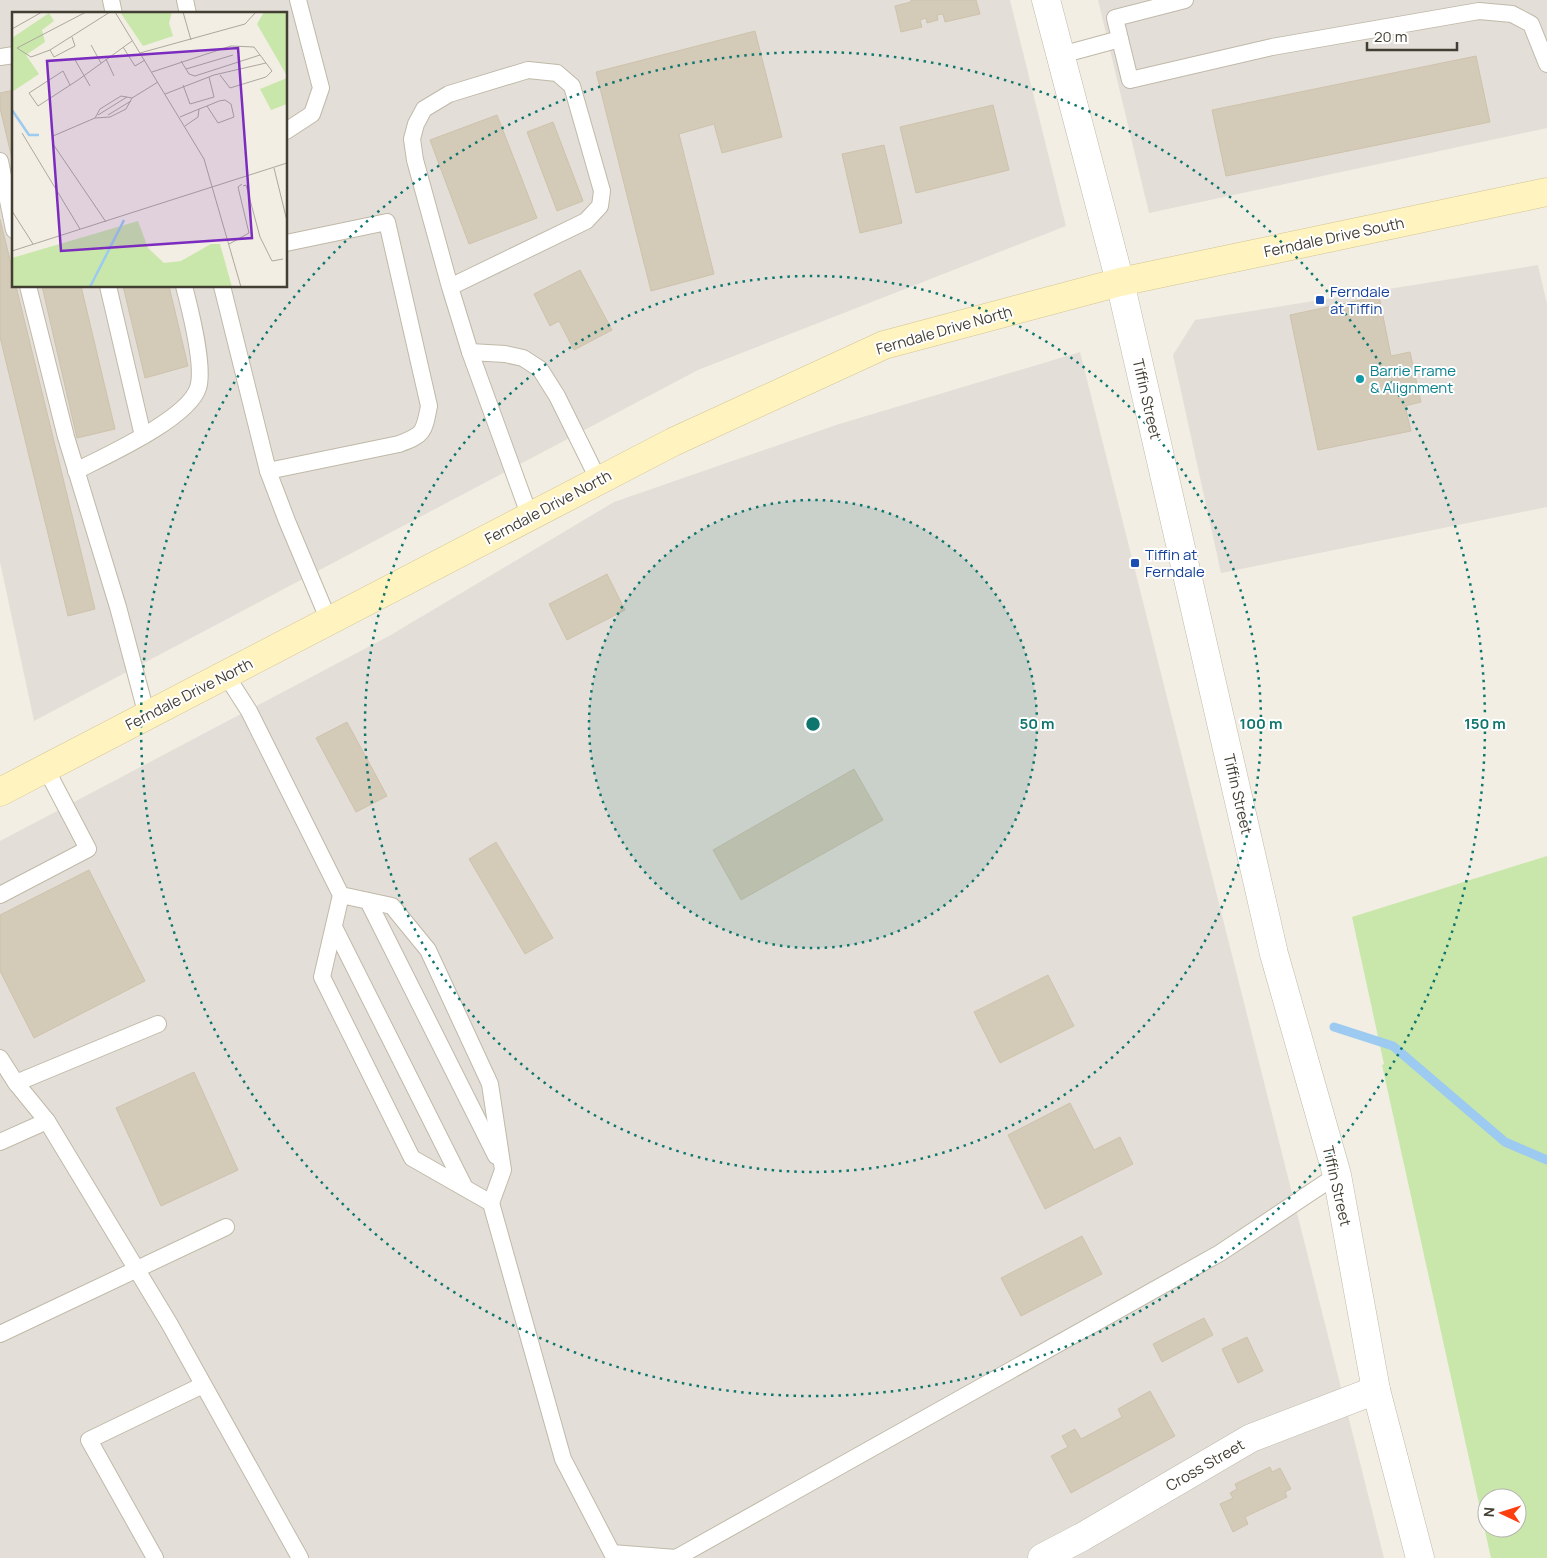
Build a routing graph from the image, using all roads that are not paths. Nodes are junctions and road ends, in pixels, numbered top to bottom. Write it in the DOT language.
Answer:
graph roads {
  1 [pos="298,0"];
  2 [pos="1046,0"];
  3 [pos="1185,0"];
  4 [pos="1120,39"];
  5 [pos="1061,54"];
  6 [pos="1547,64"];
  7 [pos="288,130"];
  8 [pos="0,161"];
  9 [pos="1547,192"];
  10 [pos="12,220"];
  11 [pos="288,243"];
  12 [pos="1120,282"];
  13 [pos="28,288"];
  14 [pos="108,288"];
  15 [pos="184,288"];
  16 [pos="222,288"];
  17 [pos="450,288"];
  18 [pos="470,352"];
  19 [pos="143,436"];
  20 [pos="76,471"];
  21 [pos="268,471"];
  22 [pos="599,480"];
  23 [pos="530,516"];
  24 [pos="329,621"];
  25 [pos="226,675"];
  26 [pos="147,716"];
  27 [pos="46,767"];
  28 [pos="0,792"];
  29 [pos="0,895"];
  30 [pos="342,895"];
  31 [pos="368,901"];
  32 [pos="334,927"];
  33 [pos="158,1024"];
  34 [pos="0,1058"];
  35 [pos="16,1084"];
  36 [pos="47,1121"];
  37 [pos="0,1142"];
  38 [pos="503,1170"];
  39 [pos="1337,1175"];
  40 [pos="465,1188"];
  41 [pos="491,1203"];
  42 [pos="226,1227"];
  43 [pos="137,1270"];
  44 [pos="0,1334"];
  45 [pos="203,1385"];
  46 [pos="1376,1390"];
  47 [pos="155,1558"];
  48 [pos="300,1558"];
  49 [pos="1042,1558"];
  50 [pos="1420,1558"];
  1 -- 7 [label="lane"];
  2 -- 5 [label="street, Tiffin Street"];
  3 -- 4 [label="lane"];
  4 -- 5 [label="lane"];
  4 -- 6 [label="lane"];
  5 -- 12 [label="street, Tiffin Street"];
  8 -- 10 [label="lane"];
  9 -- 12 [label="main road, Ferndale Drive South"];
  11 -- 21 [label="lane"];
  12 -- 22 [label="main road, Ferndale Drive North"];
  12 -- 39 [label="street, Tiffin Street"];
  13 -- 20 [label="lane"];
  14 -- 19 [label="lane"];
  15 -- 19 [label="lane"];
  16 -- 21 [label="lane"];
  17 -- 17 [label="lane"];
  17 -- 18 [label="lane"];
  18 -- 22 [label="lane"];
  18 -- 23 [label="lane"];
  19 -- 20 [label="lane"];
  20 -- 26 [label="lane"];
  21 -- 24 [label="lane"];
  22 -- 23 [label="main road, Ferndale Drive North"];
  23 -- 24 [label="main road, Ferndale Drive North"];
  24 -- 25 [label="main road, Ferndale Drive North"];
  25 -- 26 [label="main road, Ferndale Drive North"];
  25 -- 30 [label="lane"];
  26 -- 27 [label="main road, Ferndale Drive North"];
  27 -- 28 [label="main road, Ferndale Drive North"];
  27 -- 29 [label="lane"];
  30 -- 31 [label="lane"];
  30 -- 32 [label="lane"];
  31 -- 38 [label="lane"];
  31 -- 38 [label="lane"];
  32 -- 40 [label="lane"];
  32 -- 40 [label="lane"];
  33 -- 35 [label="lane"];
  34 -- 35 [label="lane"];
  35 -- 36 [label="lane"];
  36 -- 37 [label="lane"];
  36 -- 43 [label="lane"];
  38 -- 41 [label="lane"];
  39 -- 41 [label="lane"];
  39 -- 46 [label="street, Tiffin Street"];
  40 -- 41 [label="lane"];
  42 -- 43 [label="lane"];
  43 -- 44 [label="lane"];
  43 -- 45 [label="lane"];
  45 -- 47 [label="lane"];
  45 -- 48 [label="lane"];
  46 -- 49 [label="street, Cross Street"];
  46 -- 50 [label="street, Tiffin Street"];
}
